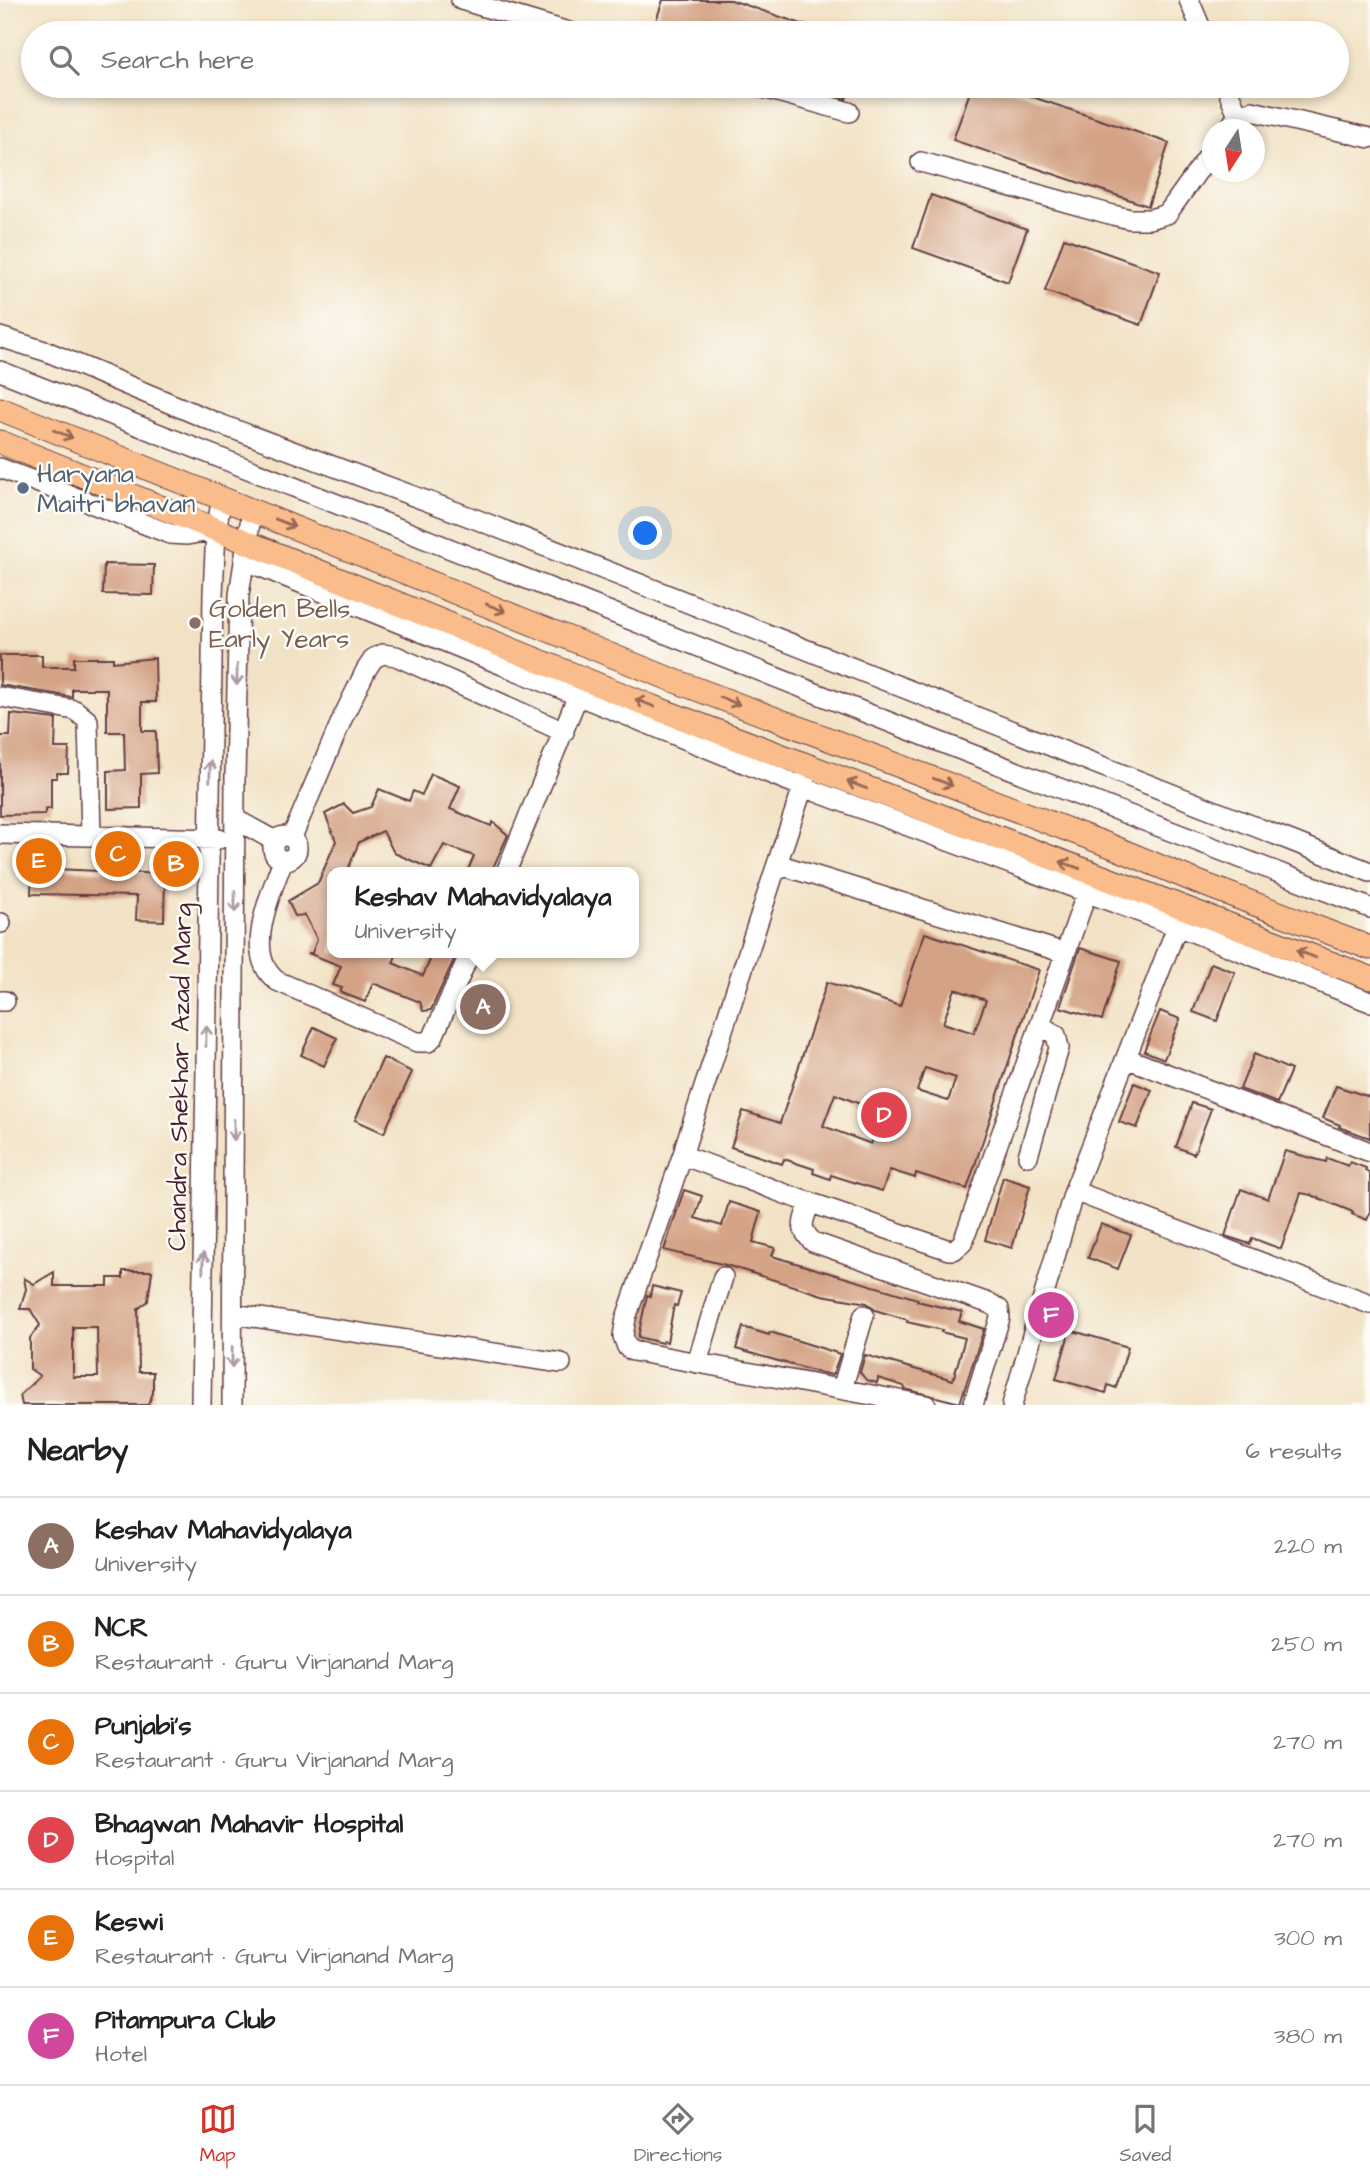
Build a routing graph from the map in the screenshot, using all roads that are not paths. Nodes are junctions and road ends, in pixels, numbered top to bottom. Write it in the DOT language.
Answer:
graph roads {
  1 [pos="461,0"];
  2 [pos="1189,0"];
  3 [pos="532,21"];
  4 [pos="1198,21"];
  5 [pos="797,98"];
  6 [pos="1228,98"];
  7 [pos="849,113"];
  8 [pos="1232,119"];
  9 [pos="1238,119"];
  10 [pos="1370,138"];
  11 [pos="921,162"];
  12 [pos="1202,166"];
  13 [pos="0,337"];
  14 [pos="0,371"];
  15 [pos="0,409"];
  16 [pos="0,442"];
  17 [pos="0,468"];
  18 [pos="222,498"];
  19 [pos="252,510"];
  20 [pos="216,530"];
  21 [pos="245,551"];
  22 [pos="582,687"];
  23 [pos="0,697"];
  24 [pos="564,732"];
  25 [pos="806,777"];
  26 [pos="235,819"];
  27 [pos="0,834"];
  28 [pos="91,836"];
  29 [pos="209,839"];
  30 [pos="283,839"];
  31 [pos="235,840"];
  32 [pos="1111,846"];
  33 [pos="508,867"];
  34 [pos="775,870"];
  35 [pos="1370,872"];
  36 [pos="1093,884"];
  37 [pos="1370,908"];
  38 [pos="1180,917"];
  39 [pos="1370,948"];
  40 [pos="1065,953"];
  41 [pos="468,958"];
  42 [pos="1370,978"];
  43 [pos="1370,1002"];
  44 [pos="1040,1025"];
  45 [pos="1126,1058"];
  46 [pos="684,1151"];
  47 [pos="1370,1152"];
  48 [pos="1028,1156"];
  49 [pos="1074,1191"];
  50 [pos="810,1202"];
  51 [pos="723,1277"];
  52 [pos="1370,1304"];
  53 [pos="233,1314"];
  54 [pos="864,1315"];
  55 [pos="562,1363"];
  56 [pos="696,1363"];
  57 [pos="842,1389"];
  58 [pos="201,1405"];
  59 [pos="232,1405"];
  60 [pos="926,1405"];
  61 [pos="973,1405"];
  62 [pos="1012,1405"];
  1 -- 3 [label="street"];
  2 -- 4 [label="street"];
  5 -- 7 [label="street"];
  6 -- 8 [label="street"];
  9 -- 10 [label="street"];
  11 -- 12 [label="street"];
  13 -- 35 [label="street"];
  14 -- 37 [label="street"];
  15 -- 18 [label="main road, one-way"];
  16 -- 20 [label="main road"];
  17 -- 20 [label="street"];
  18 -- 19 [label="main road"];
  18 -- 20 [label="street, Chandra Shekhar Azad Marg"];
  19 -- 21 [label="street, Chandra Shekhar Azad Marg"];
  19 -- 32 [label="main road, one-way"];
  20 -- 21 [label="main road"];
  29 -- 20 [label="street, Chandra Shekhar Azad Marg, one-way"];
  21 -- 22 [label="main road"];
  21 -- 26 [label="street, Chandra Shekhar Azad Marg, one-way"];
  22 -- 24 [label="street"];
  22 -- 25 [label="main road"];
  23 -- 28 [label="street"];
  24 -- 30 [label="street"];
  24 -- 33 [label="street"];
  25 -- 34 [label="street"];
  25 -- 36 [label="main road"];
  26 -- 30 [label="street"];
  26 -- 31 [label="street, Chandra Shekhar Azad Marg"];
  27 -- 28 [label="street"];
  28 -- 29 [label="street"];
  29 -- 31 [label="street"];
  58 -- 29 [label="street, Chandra Shekhar Azad Marg, one-way"];
  30 -- 41 [label="street"];
  31 -- 53 [label="street, Chandra Shekhar Azad Marg, one-way"];
  32 -- 36 [label="main road"];
  32 -- 39 [label="main road"];
  34 -- 40 [label="street"];
  34 -- 46 [label="street"];
  36 -- 38 [label="main road"];
  36 -- 40 [label="street"];
  42 -- 38 [label="main road, one-way"];
  38 -- 43 [label="street"];
  38 -- 45 [label="street"];
  40 -- 44 [label="street"];
  44 -- 48 [label="street"];
  44 -- 50 [label="street"];
  45 -- 47 [label="street"];
  45 -- 49 [label="street"];
  46 -- 50 [label="street"];
  46 -- 56 [label="street"];
  49 -- 52 [label="street"];
  49 -- 62 [label="street"];
  50 -- 61 [label="street"];
  51 -- 56 [label="street"];
  53 -- 55 [label="street"];
  53 -- 59 [label="street, Chandra Shekhar Azad Marg, one-way"];
  54 -- 57 [label="street"];
  56 -- 57 [label="street"];
  57 -- 60 [label="street"];
}
